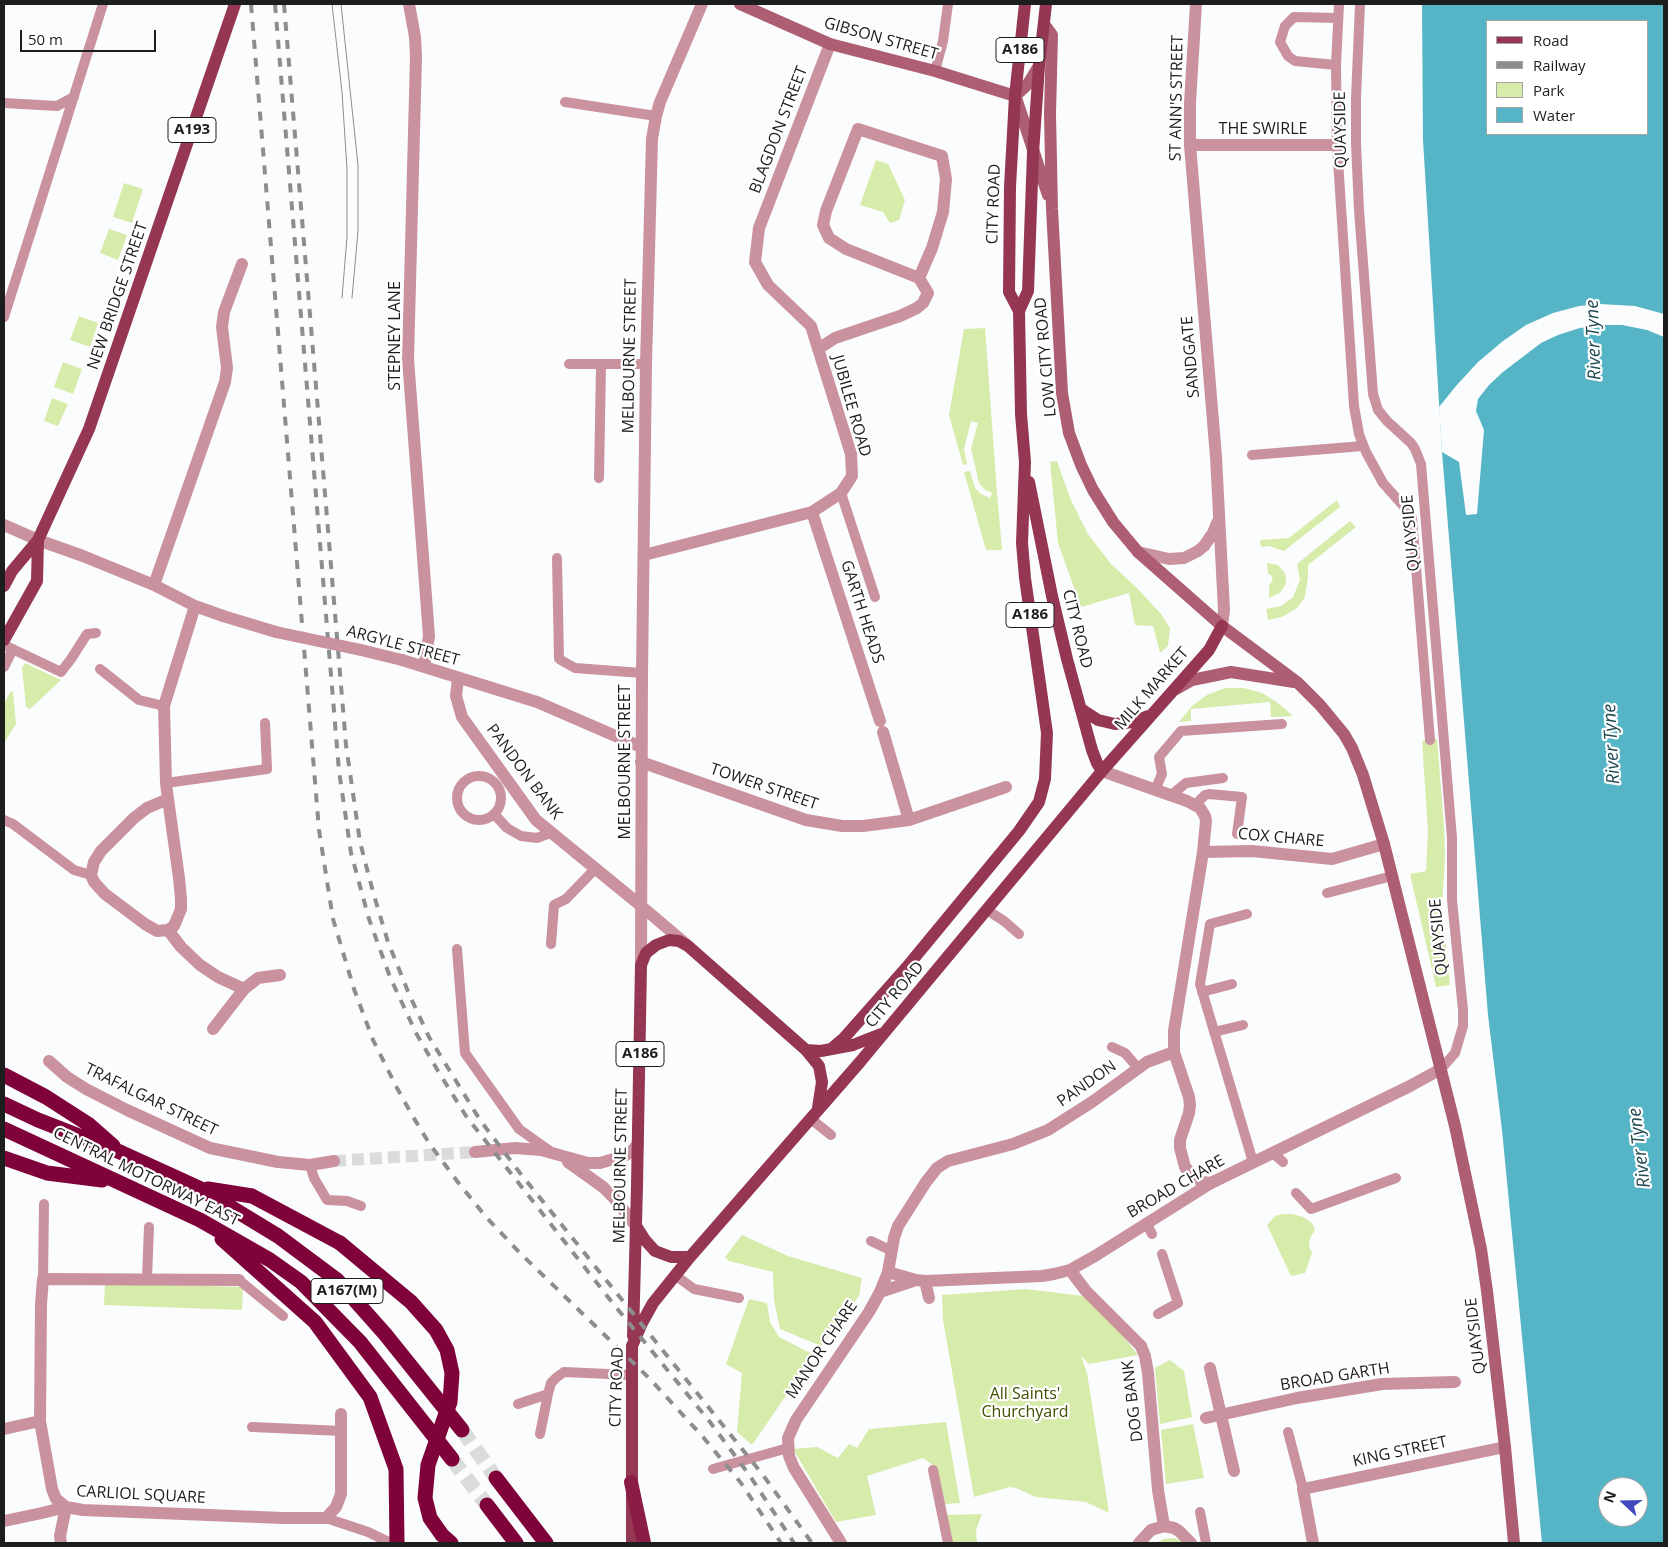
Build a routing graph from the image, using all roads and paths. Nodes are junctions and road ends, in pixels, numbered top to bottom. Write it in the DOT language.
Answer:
graph roads {
  1 [pos="103,4"];
  2 [pos="235,4"];
  3 [pos="409,4"];
  4 [pos="702,4"];
  5 [pos="740,4"];
  6 [pos="948,4"];
  7 [pos="1025,4"];
  8 [pos="1046,4"];
  9 [pos="1196,4"];
  10 [pos="1339,4"];
  11 [pos="1360,4"];
  12 [pos="1338,18"];
  13 [pos="1044,24"];
  14 [pos="830,44"];
  15 [pos="1336,65"];
  16 [pos="1040,66"];
  17 [pos="935,71"];
  18 [pos="1015,96"];
  19 [pos="74,97"];
  20 [pos="565,102"];
  21 [pos="4,103"];
  22 [pos="656,116"];
  23 [pos="1190,145"];
  24 [pos="1337,145"];
  25 [pos="1033,154"];
  26 [pos="1194,192"];
  27 [pos="1052,209"];
  28 [pos="759,228"];
  29 [pos="242,264"];
  30 [pos="919,278"];
  31 [pos="1019,311"];
  32 [pos="4,318"];
  33 [pos="818,349"];
  34 [pos="569,364"];
  35 [pos="601,364"];
  36 [pos="646,364"];
  37 [pos="1363,446"];
  38 [pos="1252,455"];
  39 [pos="1025,462"];
  40 [pos="599,478"];
  41 [pos="841,493"];
  42 [pos="812,512"];
  43 [pos="1218,518"];
  44 [pos="4,526"];
  45 [pos="38,540"];
  46 [pos="1138,552"];
  47 [pos="644,555"];
  48 [pos="557,558"];
  49 [pos="4,586"];
  50 [pos="154,586"];
  51 [pos="875,597"];
  52 [pos="196,606"];
  53 [pos="1222,626"];
  54 [pos="96,633"];
  55 [pos="7,645"];
  56 [pos="4,667"];
  57 [pos="424,668"];
  58 [pos="100,669"];
  59 [pos="642,673"];
  60 [pos="458,678"];
  61 [pos="1297,682"];
  62 [pos="1174,690"];
  63 [pos="164,706"];
  64 [pos="1081,709"];
  65 [pos="1152,715"];
  66 [pos="265,723"];
  67 [pos="1282,724"];
  68 [pos="1430,740"];
  69 [pos="641,747"];
  70 [pos="642,762"];
  71 [pos="1102,771"];
  72 [pos="1223,778"];
  73 [pos="166,783"];
  74 [pos="1006,787"];
  75 [pos="1155,790"];
  76 [pos="1170,796"];
  77 [pos="168,799"];
  78 [pos="1195,805"];
  79 [pos="495,815"];
  80 [pos="4,820"];
  81 [pos="909,820"];
  82 [pos="550,833"];
  83 [pos="1237,834"];
  84 [pos="1384,844"];
  85 [pos="1203,852"];
  86 [pos="595,869"];
  87 [pos="91,876"];
  88 [pos="1392,876"];
  89 [pos="1327,893"];
  90 [pos="640,905"];
  91 [pos="987,910"];
  92 [pos="1247,914"];
  93 [pos="168,930"];
  94 [pos="1019,934"];
  95 [pos="551,944"];
  96 [pos="688,946"];
  97 [pos="458,948"];
  98 [pos="641,965"];
  99 [pos="280,975"];
  100 [pos="1232,984"];
  101 [pos="244,989"];
  102 [pos="1202,992"];
  103 [pos="1243,1025"];
  104 [pos="213,1029"];
  105 [pos="885,1032"];
  106 [pos="1214,1032"];
  107 [pos="1112,1047"];
  108 [pos="831,1049"];
  109 [pos="806,1050"];
  110 [pos="1174,1052"];
  111 [pos="49,1061"];
  112 [pos="1138,1068"];
  113 [pos="1441,1069"];
  114 [pos="4,1075"];
  115 [pos="4,1104"];
  116 [pos="814,1115"];
  117 [pos="4,1129"];
  118 [pos="832,1135"];
  119 [pos="555,1142"];
  120 [pos="638,1144"];
  121 [pos="120,1152"];
  122 [pos="475,1152"];
  123 [pos="1273,1153"];
  124 [pos="555,1155"];
  125 [pos="4,1158"];
  126 [pos="334,1161"];
  127 [pos="1253,1162"];
  128 [pos="1283,1162"];
  129 [pos="310,1165"];
  130 [pos="1396,1178"];
  131 [pos="116,1182"];
  132 [pos="1211,1183"];
  133 [pos="199,1188"];
  134 [pos="1296,1193"];
  135 [pos="44,1204"];
  136 [pos="360,1206"];
  137 [pos="200,1220"];
  138 [pos="1146,1223"];
  139 [pos="636,1226"];
  140 [pos="149,1227"];
  141 [pos="1152,1234"];
  142 [pos="871,1241"];
  143 [pos="892,1251"];
  144 [pos="1162,1254"];
  145 [pos="690,1257"];
  146 [pos="1070,1270"];
  147 [pos="888,1272"];
  148 [pos="676,1274"];
  149 [pos="43,1279"];
  150 [pos="146,1279"];
  151 [pos="239,1280"];
  152 [pos="921,1280"];
  153 [pos="880,1292"];
  154 [pos="739,1298"];
  155 [pos="929,1298"];
  156 [pos="1158,1314"];
  157 [pos="283,1316"];
  158 [pos="632,1346"];
  159 [pos="1210,1368"];
  160 [pos="631,1375"];
  161 [pos="1455,1382"];
  162 [pos="548,1394"];
  163 [pos="518,1404"];
  164 [pos="341,1414"];
  165 [pos="1221,1414"];
  166 [pos="1206,1418"];
  167 [pos="40,1421"];
  168 [pos="252,1427"];
  169 [pos="4,1430"];
  170 [pos="462,1430"];
  171 [pos="342,1431"];
  172 [pos="1288,1432"];
  173 [pos="540,1434"];
  174 [pos="1505,1447"];
  175 [pos="788,1448"];
  176 [pos="452,1459"];
  177 [pos="713,1470"];
  178 [pos="933,1470"];
  179 [pos="1234,1471"];
  180 [pos="496,1478"];
  181 [pos="631,1482"];
  182 [pos="1302,1489"];
  183 [pos="487,1505"];
  184 [pos="66,1507"];
  185 [pos="1200,1512"];
  186 [pos="326,1518"];
  187 [pos="4,1521"];
  188 [pos="1164,1526"];
  189 [pos="631,1537"];
  190 [pos="60,1543"];
  191 [pos="391,1543"];
  192 [pos="397,1543"];
  193 [pos="451,1543"];
  194 [pos="516,1543"];
  195 [pos="546,1543"];
  196 [pos="623,1543"];
  197 [pos="644,1543"];
  198 [pos="841,1543"];
  199 [pos="948,1543"];
  200 [pos="1139,1543"];
  201 [pos="1191,1543"];
  202 [pos="1206,1543"];
  203 [pos="1313,1543"];
  204 [pos="1514,1543"];
  1 -- 19 [label="lane"];
  2 -- 45 [label="main road, NEW BRIDGE STREET / A193"];
  3 -- 57 [label="street, STEPNEY LANE"];
  4 -- 22 [label="street, MELBOURNE STREET"];
  5 -- 14 [label="main road, GIBSON STREET"];
  6 -- 17 [label="lane"];
  7 -- 18 [label="main road, CITY ROAD / A186"];
  8 -- 13 [label="main road, LOW CITY ROAD"];
  9 -- 23 [label="street, ST ANN'S STREET"];
  10 -- 12 [label="lane, QUAYSIDE"];
  11 -- 113 [label="lane, QUAYSIDE"];
  12 -- 15 [label="lane, QUAYSIDE"];
  12 -- 15 [label="lane"];
  13 -- 16 [label="main road, CITY ROAD / A186"];
  13 -- 27 [label="main road, LOW CITY ROAD"];
  14 -- 17 [label="main road, GIBSON STREET"];
  14 -- 28 [label="street, BLAGDON STREET"];
  15 -- 24 [label="lane, QUAYSIDE"];
  16 -- 18 [label="main road"];
  16 -- 25 [label="main road, CITY ROAD / A186"];
  17 -- 18 [label="main road, GIBSON STREET"];
  18 -- 25 [label="main road, CITY ROAD / A186"];
  18 -- 31 [label="main road, CITY ROAD / A186"];
  19 -- 21 [label="lane"];
  19 -- 32 [label="lane"];
  20 -- 22 [label="lane"];
  22 -- 36 [label="street, MELBOURNE STREET"];
  23 -- 24 [label="street, THE SWIRLE"];
  23 -- 26 [label="street, ST ANN'S STREET"];
  24 -- 37 [label="lane, QUAYSIDE"];
  25 -- 27 [label="main road, LOW CITY ROAD"];
  25 -- 31 [label="main road, CITY ROAD / A186"];
  26 -- 43 [label="street, SANDGATE"];
  27 -- 46 [label="main road, LOW CITY ROAD"];
  28 -- 33 [label="street, JUBILEE ROAD"];
  29 -- 50 [label="street"];
  30 -- 30 [label="street"];
  30 -- 33 [label="street"];
  31 -- 39 [label="main road, CITY ROAD / A186"];
  33 -- 41 [label="street, JUBILEE ROAD"];
  34 -- 35 [label="lane"];
  35 -- 36 [label="lane"];
  35 -- 40 [label="lane"];
  36 -- 47 [label="street, MELBOURNE STREET"];
  37 -- 38 [label="lane"];
  37 -- 68 [label="lane, QUAYSIDE"];
  39 -- 64 [label="main road, CITY ROAD / A186"];
  39 -- 108 [label="main road, CITY ROAD / A186"];
  41 -- 42 [label="street"];
  41 -- 51 [label="lane"];
  42 -- 47 [label="street"];
  42 -- 81 [label="street, GARTH HEADS"];
  43 -- 46 [label="street, SANDGATE"];
  43 -- 53 [label="street, SANDGATE"];
  44 -- 45 [label="street, ARGYLE STREET"];
  45 -- 49 [label="main road, NEW BRIDGE STREET / A193"];
  45 -- 50 [label="street, ARGYLE STREET"];
  45 -- 55 [label="main road, A193"];
  46 -- 53 [label="main road, LOW CITY ROAD"];
  47 -- 59 [label="street, MELBOURNE STREET"];
  48 -- 59 [label="lane"];
  50 -- 52 [label="street, ARGYLE STREET"];
  52 -- 57 [label="street, ARGYLE STREET, bridge"];
  52 -- 63 [label="street"];
  53 -- 61 [label="main road, QUAYSIDE"];
  53 -- 62 [label="main road, MILK MARKET / A186"];
  54 -- 55 [label="lane"];
  55 -- 56 [label="lane"];
  57 -- 60 [label="street, ARGYLE STREET"];
  58 -- 63 [label="lane"];
  59 -- 69 [label="street, MELBOURNE STREET"];
  60 -- 69 [label="street, ARGYLE STREET"];
  60 -- 82 [label="street, PANDON BANK"];
  61 -- 62 [label="main road"];
  61 -- 84 [label="main road, QUAYSIDE"];
  62 -- 65 [label="main road, MILK MARKET / A186"];
  63 -- 73 [label="street"];
  64 -- 65 [label="main road"];
  64 -- 71 [label="main road, CITY ROAD / A186"];
  65 -- 71 [label="main road, MILK MARKET / A186"];
  66 -- 73 [label="lane"];
  67 -- 75 [label="lane"];
  69 -- 70 [label="street, MELBOURNE STREET"];
  70 -- 81 [label="street, TOWER STREET"];
  70 -- 90 [label="street, MELBOURNE STREET"];
  71 -- 75 [label="street"];
  71 -- 91 [label="main road, CITY ROAD / A186"];
  72 -- 76 [label="lane"];
  73 -- 77 [label="street"];
  74 -- 81 [label="street, TOWER STREET"];
  75 -- 76 [label="street"];
  76 -- 78 [label="street"];
  77 -- 87 [label="street"];
  77 -- 93 [label="street"];
  78 -- 83 [label="lane"];
  78 -- 85 [label="street"];
  79 -- 79 [label="lane"];
  79 -- 82 [label="lane"];
  80 -- 87 [label="lane"];
  82 -- 86 [label="street, PANDON BANK"];
  84 -- 85 [label="street, COX CHARE"];
  84 -- 88 [label="main road, QUAYSIDE"];
  85 -- 110 [label="street"];
  86 -- 90 [label="street, PANDON BANK"];
  86 -- 95 [label="lane"];
  87 -- 93 [label="street"];
  88 -- 89 [label="lane"];
  88 -- 113 [label="main road, QUAYSIDE"];
  90 -- 96 [label="street, PANDON BANK"];
  90 -- 98 [label="street, MELBOURNE STREET"];
  91 -- 94 [label="lane"];
  91 -- 105 [label="main road, CITY ROAD / A186"];
  92 -- 102 [label="lane"];
  93 -- 101 [label="street"];
  96 -- 98 [label="main road"];
  96 -- 109 [label="main road"];
  97 -- 124 [label="lane"];
  98 -- 120 [label="main road, MELBOURNE STREET / A186"];
  99 -- 101 [label="street"];
  100 -- 102 [label="lane"];
  101 -- 104 [label="street"];
  102 -- 106 [label="lane"];
  103 -- 106 [label="lane"];
  105 -- 108 [label="main road, A186"];
  105 -- 116 [label="main road, CITY ROAD / A186"];
  106 -- 127 [label="lane"];
  107 -- 112 [label="lane"];
  108 -- 109 [label="main road, A186"];
  109 -- 116 [label="main road"];
  110 -- 112 [label="street, PANDON"];
  110 -- 132 [label="street"];
  111 -- 129 [label="street, TRAFALGAR STREET"];
  112 -- 143 [label="street, PANDON"];
  113 -- 123 [label="street, BROAD CHARE"];
  113 -- 174 [label="main road, QUAYSIDE"];
  114 -- 121 [label="highway, A167(M)"];
  115 -- 121 [label="highway, CENTRAL MOTORWAY EAST / A167(M)"];
  116 -- 118 [label="lane"];
  116 -- 145 [label="main road, CITY ROAD / A186"];
  117 -- 131 [label="highway, CENTRAL MOTORWAY EAST / A167(M)"];
  119 -- 124 [label="lane"];
  120 -- 124 [label="street"];
  120 -- 139 [label="main road, MELBOURNE STREET / A186"];
  121 -- 133 [label="highway, CENTRAL MOTORWAY EAST / A167(M)"];
  122 -- 124 [label="street"];
  123 -- 127 [label="street, BROAD CHARE"];
  123 -- 128 [label="lane"];
  124 -- 139 [label="street"];
  125 -- 131 [label="highway, A167(M)"];
  126 -- 129 [label="street, TRAFALGAR STREET"];
  127 -- 132 [label="street, BROAD CHARE"];
  129 -- 136 [label="lane"];
  130 -- 134 [label="lane"];
  131 -- 137 [label="highway, CENTRAL MOTORWAY EAST / A167(M)"];
  132 -- 138 [label="street, BROAD CHARE"];
  133 -- 170 [label="highway, CENTRAL MOTORWAY EAST / A167(M)"];
  133 -- 193 [label="highway, A167(M), bridge"];
  135 -- 149 [label="lane"];
  137 -- 176 [label="highway, CENTRAL MOTORWAY EAST / A167(M)"];
  137 -- 192 [label="highway, A167(M)"];
  138 -- 141 [label="lane"];
  138 -- 146 [label="street, BROAD CHARE"];
  139 -- 145 [label="main road"];
  139 -- 158 [label="main road, MELBOURNE STREET / A186"];
  140 -- 150 [label="lane"];
  142 -- 143 [label="lane"];
  143 -- 147 [label="street, PANDON"];
  144 -- 156 [label="lane"];
  145 -- 148 [label="main road, CITY ROAD / A186"];
  146 -- 152 [label="street, BROAD CHARE"];
  146 -- 188 [label="street, DOG BANK"];
  147 -- 152 [label="street, BROAD CHARE"];
  147 -- 153 [label="street, MANOR CHARE"];
  148 -- 154 [label="lane"];
  148 -- 158 [label="main road, CITY ROAD / A186"];
  149 -- 150 [label="street"];
  149 -- 167 [label="street, CARLIOL SQUARE"];
  150 -- 151 [label="street"];
  151 -- 157 [label="lane"];
  152 -- 153 [label="street, BROAD CHARE"];
  152 -- 155 [label="street"];
  153 -- 175 [label="street, MANOR CHARE"];
  158 -- 160 [label="main road, CITY ROAD / A186"];
  159 -- 165 [label="street"];
  160 -- 162 [label="lane"];
  160 -- 181 [label="main road, CITY ROAD / A186"];
  161 -- 165 [label="street, BROAD GARTH"];
  162 -- 163 [label="lane"];
  162 -- 173 [label="lane"];
  164 -- 171 [label="street"];
  165 -- 166 [label="street, BROAD GARTH"];
  165 -- 179 [label="street"];
  167 -- 169 [label="street"];
  167 -- 184 [label="street, CARLIOL SQUARE"];
  168 -- 171 [label="lane"];
  171 -- 186 [label="street"];
  172 -- 182 [label="lane"];
  174 -- 182 [label="street, KING STREET"];
  174 -- 204 [label="main road, QUAYSIDE"];
  175 -- 177 [label="lane"];
  175 -- 198 [label="street"];
  178 -- 199 [label="lane"];
  180 -- 195 [label="highway"];
  181 -- 189 [label="main road, CITY ROAD / A186"];
  181 -- 197 [label="highway"];
  182 -- 203 [label="street"];
  183 -- 194 [label="highway"];
  184 -- 186 [label="street, CARLIOL SQUARE"];
  184 -- 187 [label="street"];
  184 -- 190 [label="street"];
  185 -- 202 [label="lane"];
  186 -- 191 [label="lane"];
  188 -- 200 [label="street"];
  188 -- 201 [label="street"];
  189 -- 196 [label="main road, CITY ROAD / A186"];
}
